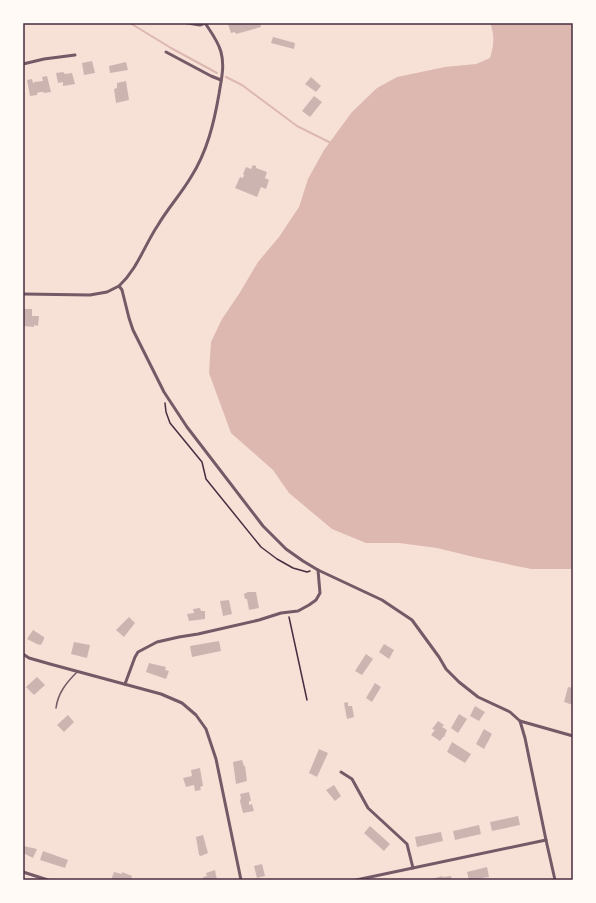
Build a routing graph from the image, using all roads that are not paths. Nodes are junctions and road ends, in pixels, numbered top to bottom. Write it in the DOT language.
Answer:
graph roads {
  1 [pos="187,23"];
  2 [pos="205,23"];
  3 [pos="166,52"];
  4 [pos="75,55"];
  5 [pos="23,64"];
  6 [pos="222,80"];
  7 [pos="119,286"];
  8 [pos="23,294"];
  9 [pos="318,570"];
  10 [pos="23,654"];
  11 [pos="77,672"];
  12 [pos="125,684"];
  13 [pos="56,708"];
  14 [pos="520,721"];
  15 [pos="573,736"];
  16 [pos="341,772"];
  17 [pos="546,840"];
  18 [pos="413,868"];
  19 [pos="23,872"];
  20 [pos="48,880"];
  21 [pos="241,880"];
  22 [pos="356,880"];
  23 [pos="556,880"];
  1 -- 2 [label="street"];
  2 -- 6 [label="street"];
  3 -- 6 [label="street"];
  4 -- 5 [label="street"];
  6 -- 7 [label="street"];
  7 -- 8 [label="street"];
  7 -- 9 [label="street"];
  9 -- 12 [label="street"];
  9 -- 14 [label="street"];
  10 -- 11 [label="street"];
  11 -- 12 [label="street"];
  11 -- 13 [label="lane"];
  12 -- 21 [label="street"];
  14 -- 15 [label="street"];
  14 -- 17 [label="street"];
  16 -- 18 [label="street"];
  17 -- 18 [label="street"];
  17 -- 23 [label="street"];
  18 -- 22 [label="street"];
  19 -- 20 [label="street"];
}
